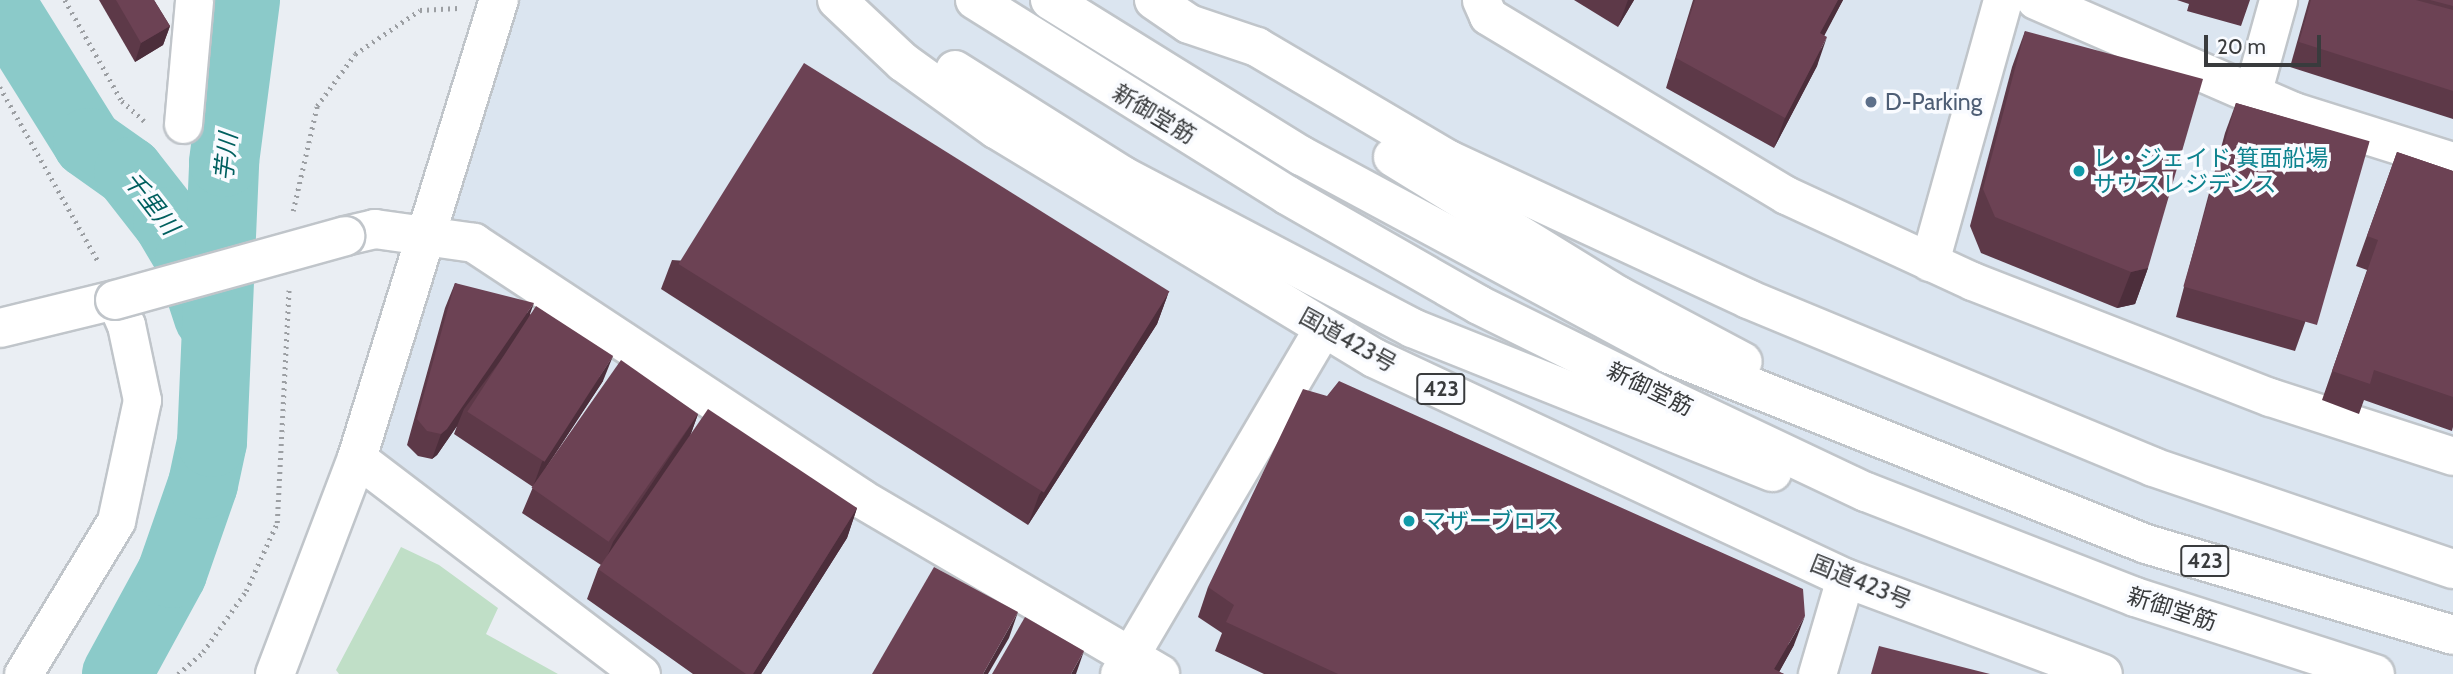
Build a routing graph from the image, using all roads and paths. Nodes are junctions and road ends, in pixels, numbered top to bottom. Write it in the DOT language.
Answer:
graph roads {
  1 [pos="65,0"];
  2 [pos="194,0"];
  3 [pos="837,0"];
  4 [pos="843,0"];
  5 [pos="975,0"];
  6 [pos="1050,0"];
  7 [pos="1154,0"];
  8 [pos="1481,0"];
  9 [pos="2003,0"];
  10 [pos="2036,0"];
  11 [pos="2278,0"];
  12 [pos="498,4"];
  13 [pos="1189,24"];
  14 [pos="0,87"];
  15 [pos="2252,94"];
  16 [pos="183,124"];
  17 [pos="2453,163"];
  18 [pos="292,225"];
  19 [pos="426,237"];
  20 [pos="1930,262"];
  21 [pos="289,279"];
  22 [pos="110,286"];
  23 [pos="1323,327"];
  24 [pos="0,328"];
  25 [pos="1882,438"];
  26 [pos="2453,456"];
  27 [pos="357,458"];
  28 [pos="1866,492"];
  29 [pos="2453,569"];
  30 [pos="1844,578"];
  31 [pos="2453,635"];
  32 [pos="1136,668"];
  33 [pos="23,674"];
  34 [pos="178,674"];
  35 [pos="275,674"];
  36 [pos="641,674"];
  37 [pos="1818,674"];
  38 [pos="2104,674"];
  39 [pos="2375,674"];
  1 -- 16 [label="path"];
  2 -- 16 [label="street"];
  3 -- 23 [label="main road, 国道423号 / 423"];
  4 -- 28 [label="main road"];
  5 -- 28 [label="main road, 新御堂筋 / 423"];
  6 -- 25 [label="main road, 新御堂筋 / 423"];
  7 -- 13 [label="main road"];
  8 -- 20 [label="street"];
  9 -- 20 [label="main road"];
  10 -- 15 [label="main road"];
  11 -- 15 [label="street"];
  12 -- 18 [label="path"];
  12 -- 19 [label="main road"];
  13 -- 25 [label="main road"];
  13 -- 29 [label="main road"];
  14 -- 22 [label="path"];
  15 -- 17 [label="main road"];
  19 -- 22 [label="main road, bridge"];
  19 -- 27 [label="main road"];
  19 -- 32 [label="main road"];
  20 -- 26 [label="street"];
  21 -- 34 [label="path"];
  22 -- 24 [label="main road"];
  22 -- 33 [label="street"];
  23 -- 30 [label="main road, 国道423号 / 423"];
  23 -- 32 [label="street"];
  25 -- 31 [label="main road, 新御堂筋 / 423"];
  27 -- 35 [label="main road"];
  27 -- 36 [label="street"];
  28 -- 39 [label="main road, 新御堂筋 / 423"];
  30 -- 37 [label="street"];
  30 -- 38 [label="main road, 国道423号 / 423"];
}
